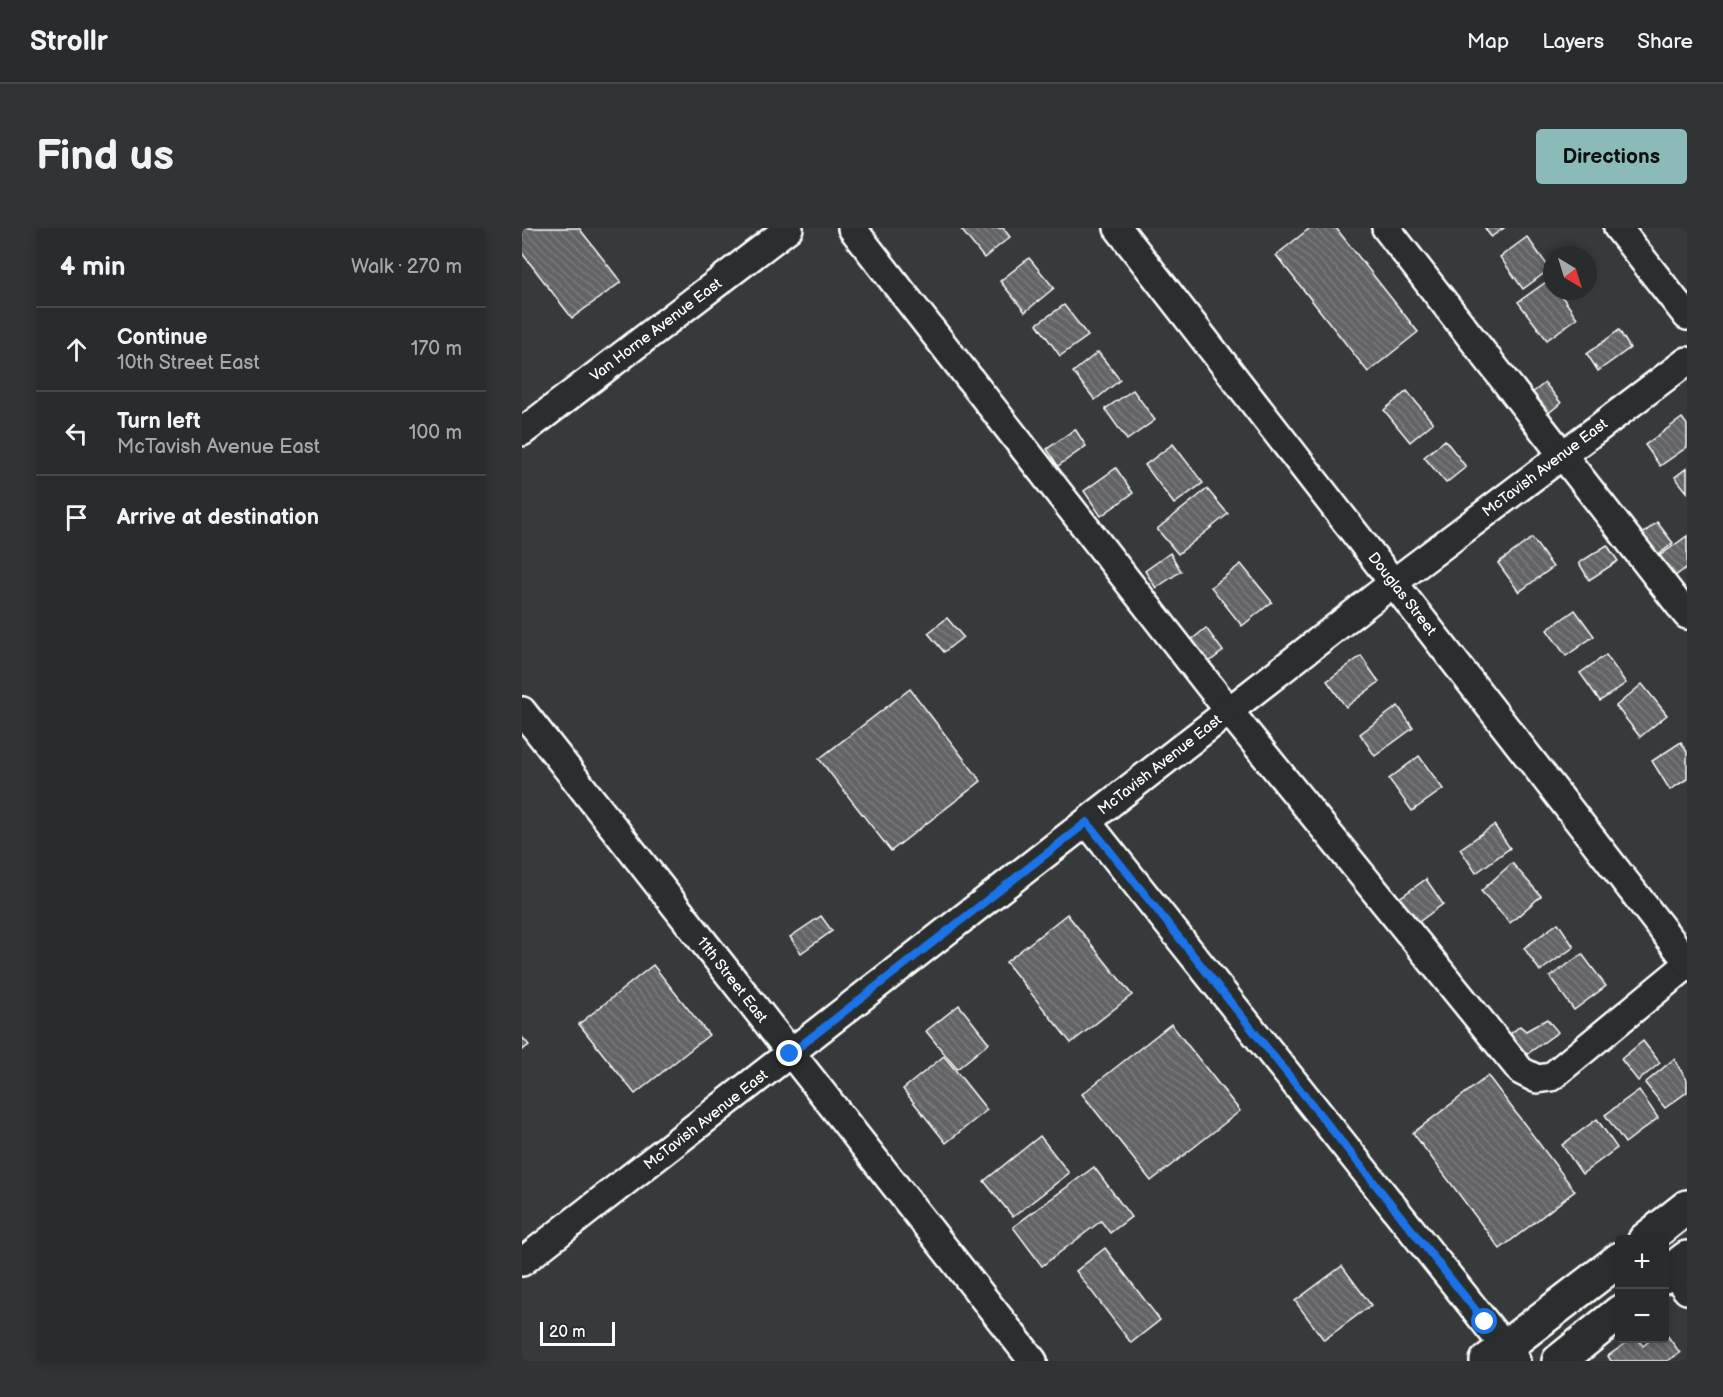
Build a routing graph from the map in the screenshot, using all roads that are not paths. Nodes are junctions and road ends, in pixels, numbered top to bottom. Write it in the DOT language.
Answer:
graph roads {
  1 [pos="789,228"];
  2 [pos="852,228"];
  3 [pos="1118,228"];
  4 [pos="1386,228"];
  5 [pos="1618,228"];
  6 [pos="1687,316"];
  7 [pos="1687,361"];
  8 [pos="522,432"];
  9 [pos="1562,455"];
  10 [pos="1393,583"];
  11 [pos="1687,615"];
  12 [pos="522,711"];
  13 [pos="1229,711"];
  14 [pos="1087,822"];
  15 [pos="1687,963"];
  16 [pos="790,1054"];
  17 [pos="1687,1207"];
  18 [pos="1650,1235"];
  19 [pos="522,1262"];
  20 [pos="1615,1263"];
  21 [pos="1615,1316"];
  22 [pos="1502,1356"];
  23 [pos="1033,1361"];
  24 [pos="1559,1361"];
  1 -- 8 [label="street, Van Horne Avenue East"];
  2 -- 13 [label="street"];
  3 -- 10 [label="street, Douglas Street"];
  4 -- 9 [label="street"];
  5 -- 6 [label="street"];
  7 -- 9 [label="street, McTavish Avenue East"];
  9 -- 10 [label="street, McTavish Avenue East"];
  9 -- 11 [label="street"];
  10 -- 13 [label="street, McTavish Avenue East"];
  10 -- 15 [label="street, Douglas Street"];
  12 -- 16 [label="street, 11th Street East"];
  13 -- 14 [label="street, McTavish Avenue East"];
  13 -- 15 [label="street"];
  14 -- 16 [label="street, McTavish Avenue East"];
  14 -- 22 [label="street"];
  16 -- 19 [label="street, McTavish Avenue East"];
  16 -- 23 [label="street, 11th Street East"];
  17 -- 18 [label="main road"];
  20 -- 22 [label="main road"];
  21 -- 24 [label="main road"];
}
